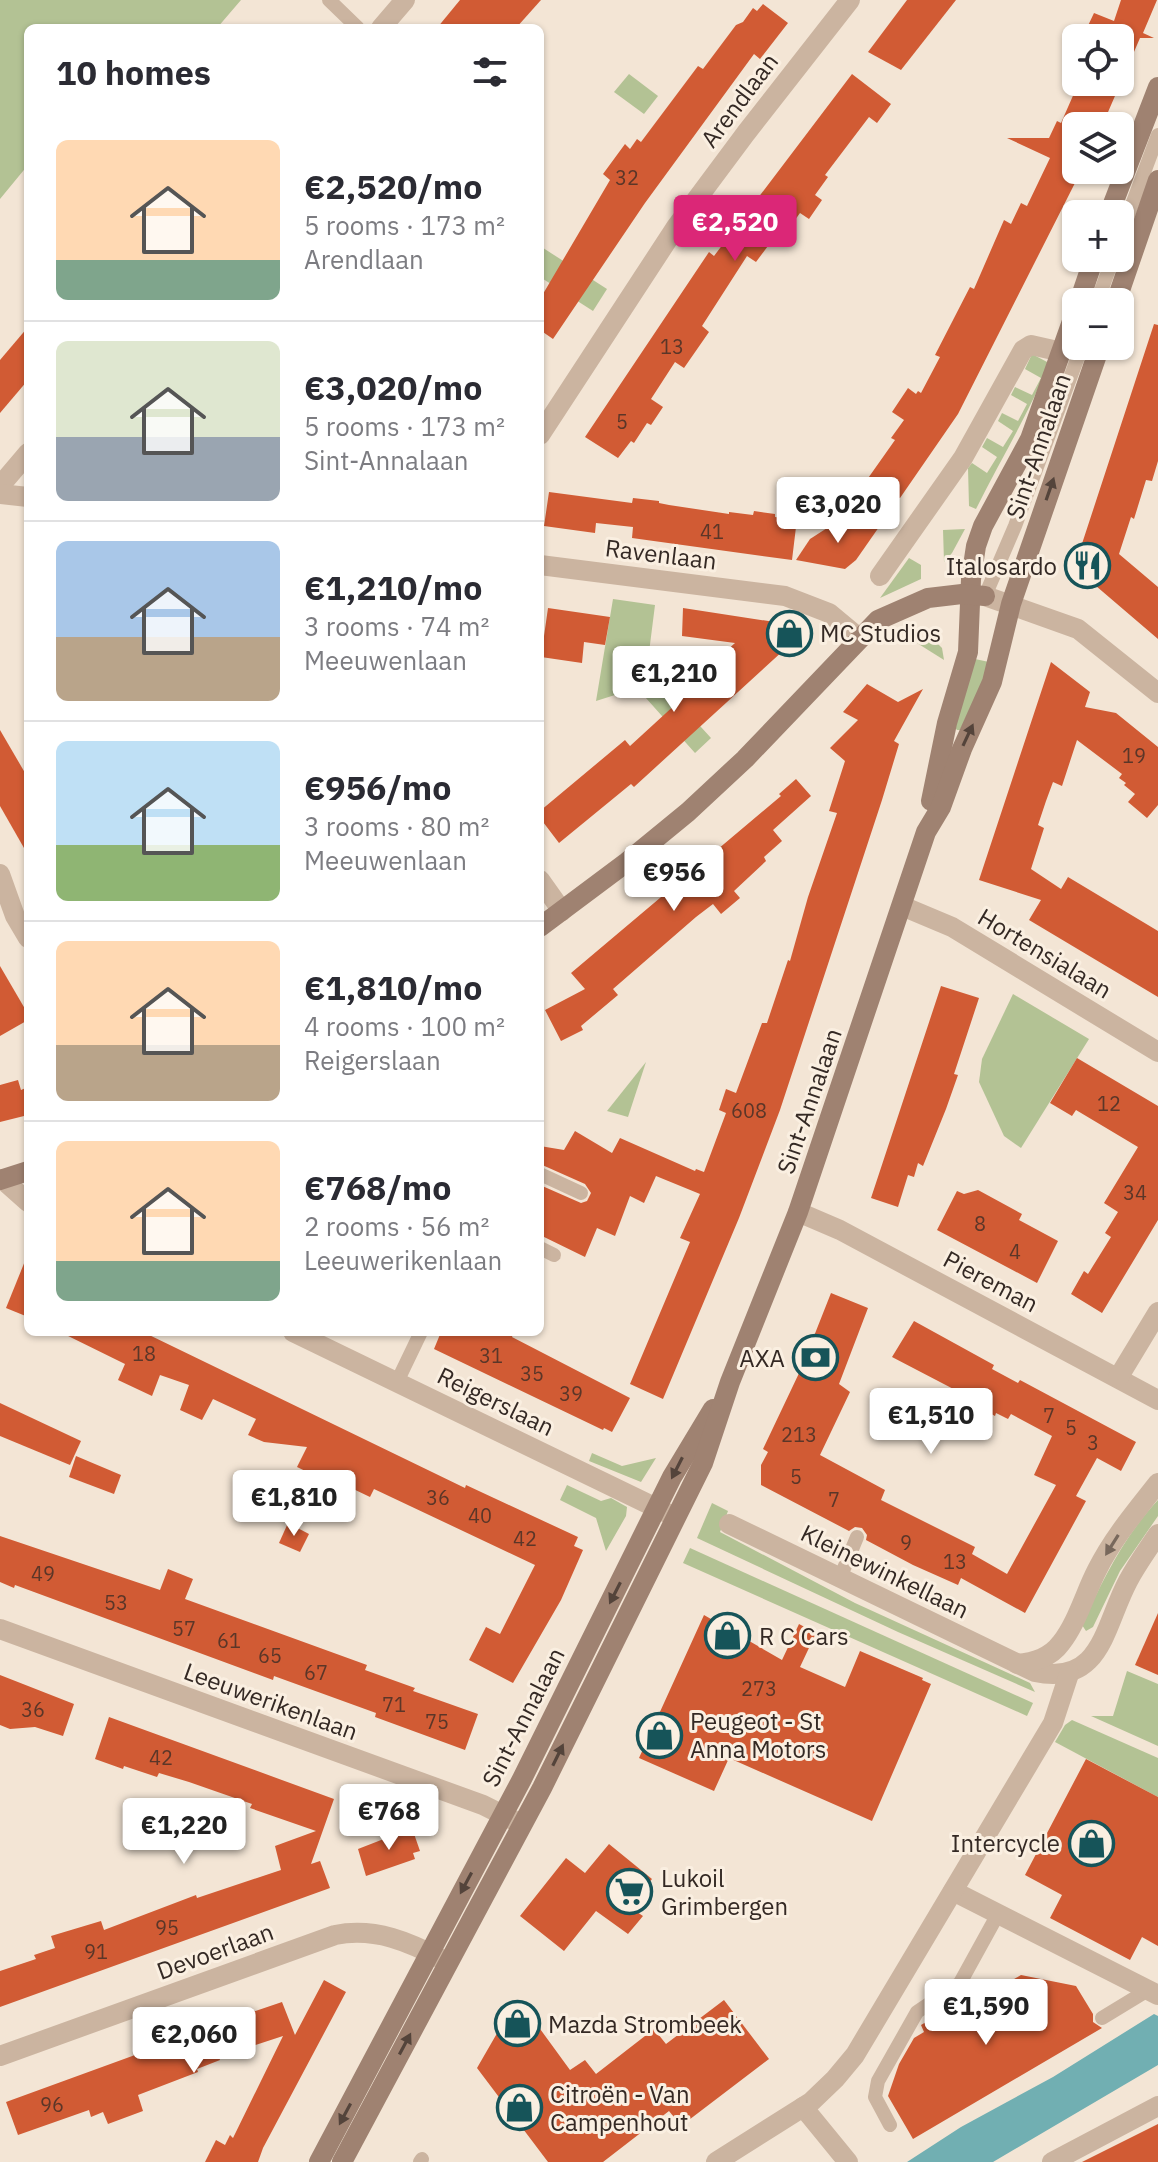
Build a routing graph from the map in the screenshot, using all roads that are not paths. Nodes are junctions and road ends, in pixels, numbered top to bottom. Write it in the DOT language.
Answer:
graph roads {
  1 [pos="329,0"];
  2 [pos="405,0"];
  3 [pos="850,0"];
  4 [pos="354,24"];
  5 [pos="384,24"];
  6 [pos="1158,87"];
  7 [pos="1157,137"];
  8 [pos="1158,180"];
  9 [pos="1114,200"];
  10 [pos="1134,200"];
  11 [pos="1121,288"];
  12 [pos="1062,352"];
  13 [pos="1077,360"];
  14 [pos="1095,360"];
  15 [pos="544,429"];
  16 [pos="24,458"];
  17 [pos="0,486"];
  18 [pos="0,494"];
  19 [pos="24,497"];
  20 [pos="544,566"];
  21 [pos="880,576"];
  22 [pos="978,595"];
  23 [pos="1011,604"];
  24 [pos="859,638"];
  25 [pos="1158,693"];
  26 [pos="926,832"];
  27 [pos="0,874"];
  28 [pos="544,886"];
  29 [pos="902,906"];
  30 [pos="562,911"];
  31 [pos="544,924"];
  32 [pos="24,931"];
  33 [pos="1158,1052"];
  34 [pos="24,1172"];
  35 [pos="544,1176"];
  36 [pos="1,1179"];
  37 [pos="581,1193"];
  38 [pos="24,1199"];
  39 [pos="798,1212"];
  40 [pos="1158,1312"];
  41 [pos="301,1336"];
  42 [pos="419,1336"];
  43 [pos="1118,1378"];
  44 [pos="397,1382"];
  45 [pos="730,1382"];
  46 [pos="1158,1400"];
  47 [pos="1158,1483"];
  48 [pos="657,1509"];
  49 [pos="676,1518"];
  50 [pos="729,1524"];
  51 [pos="1158,1534"];
  52 [pos="857,1537"];
  53 [pos="840,1578"];
  54 [pos="0,1629"];
  55 [pos="1017,1664"];
  56 [pos="1069,1674"];
  57 [pos="503,1815"];
  58 [pos="522,1824"];
  59 [pos="953,1891"];
  60 [pos="998,1914"];
  61 [pos="429,1952"];
  62 [pos="448,1962"];
  63 [pos="1153,1992"];
  64 [pos="1102,2018"];
  65 [pos="0,2056"];
  66 [pos="1158,2106"];
  67 [pos="803,2107"];
  68 [pos="890,2125"];
  69 [pos="319,2162"];
  70 [pos="343,2162"];
  71 [pos="716,2162"];
  72 [pos="848,2162"];
  73 [pos="1052,2162"];
  1 -- 4 [label="lane"];
  2 -- 5 [label="street"];
  3 -- 15 [label="street, Arendlaan"];
  6 -- 9 [label="main road"];
  7 -- 10 [label="lane"];
  8 -- 11 [label="main road"];
  12 -- 21 [label="street, Sint-Annalaan"];
  12 -- 22 [label="main road, Sint-Annalaan"];
  13 -- 22 [label="lane, Sint-Annalaan"];
  23 -- 14 [label="main road, Sint-Annalaan, one-way"];
  16 -- 17 [label="street"];
  18 -- 19 [label="street"];
  20 -- 24 [label="street, Ravenlaan"];
  22 -- 23 [label="street"];
  22 -- 24 [label="main road"];
  22 -- 26 [label="main road, Sint-Annalaan"];
  23 -- 25 [label="street"];
  26 -- 23 [label="main road, Sint-Annalaan, one-way"];
  24 -- 30 [label="main road"];
  26 -- 29 [label="main road, Sint-Annalaan"];
  27 -- 32 [label="street"];
  28 -- 30 [label="street"];
  29 -- 33 [label="street, Hortensialaan"];
  29 -- 39 [label="main road, Sint-Annalaan"];
  30 -- 31 [label="main road"];
  34 -- 36 [label="main road"];
  35 -- 37 [label="lane"];
  36 -- 38 [label="street"];
  39 -- 43 [label="street, Piereman"];
  39 -- 45 [label="main road, Sint-Annalaan"];
  40 -- 43 [label="street"];
  41 -- 44 [label="street, Reigerslaan"];
  42 -- 44 [label="lane"];
  43 -- 46 [label="street, Piereman"];
  44 -- 48 [label="street, Reigerslaan"];
  45 -- 48 [label="main road, Sint-Annalaan, one-way"];
  45 -- 49 [label="main road, Sint-Annalaan"];
  47 -- 55 [label="street, one-way"];
  48 -- 49 [label="street, Reigerslaan"];
  48 -- 57 [label="main road, Sint-Annalaan, one-way"];
  58 -- 49 [label="main road, Sint-Annalaan, one-way"];
  50 -- 53 [label="street, Kleinewinkellaan"];
  51 -- 56 [label="street"];
  52 -- 53 [label="lane"];
  53 -- 55 [label="street, Kleinewinkellaan"];
  54 -- 57 [label="street, Leeuwerikenlaan"];
  55 -- 56 [label="street, Kleinewinkellaan"];
  56 -- 59 [label="street"];
  57 -- 58 [label="street, Leeuwerikenlaan"];
  57 -- 61 [label="main road, Sint-Annalaan, one-way"];
  58 -- 62 [label="main road, Sint-Annalaan"];
  59 -- 60 [label="street"];
  59 -- 67 [label="street"];
  60 -- 63 [label="street"];
  60 -- 68 [label="lane"];
  61 -- 62 [label="street, Devoerlaan"];
  61 -- 65 [label="street, Devoerlaan"];
  61 -- 69 [label="main road, Sint-Annalaan, one-way"];
  70 -- 62 [label="main road, Sint-Annalaan, one-way"];
  63 -- 64 [label="lane"];
  66 -- 73 [label="street"];
  67 -- 71 [label="street"];
  67 -- 72 [label="street"];
}
